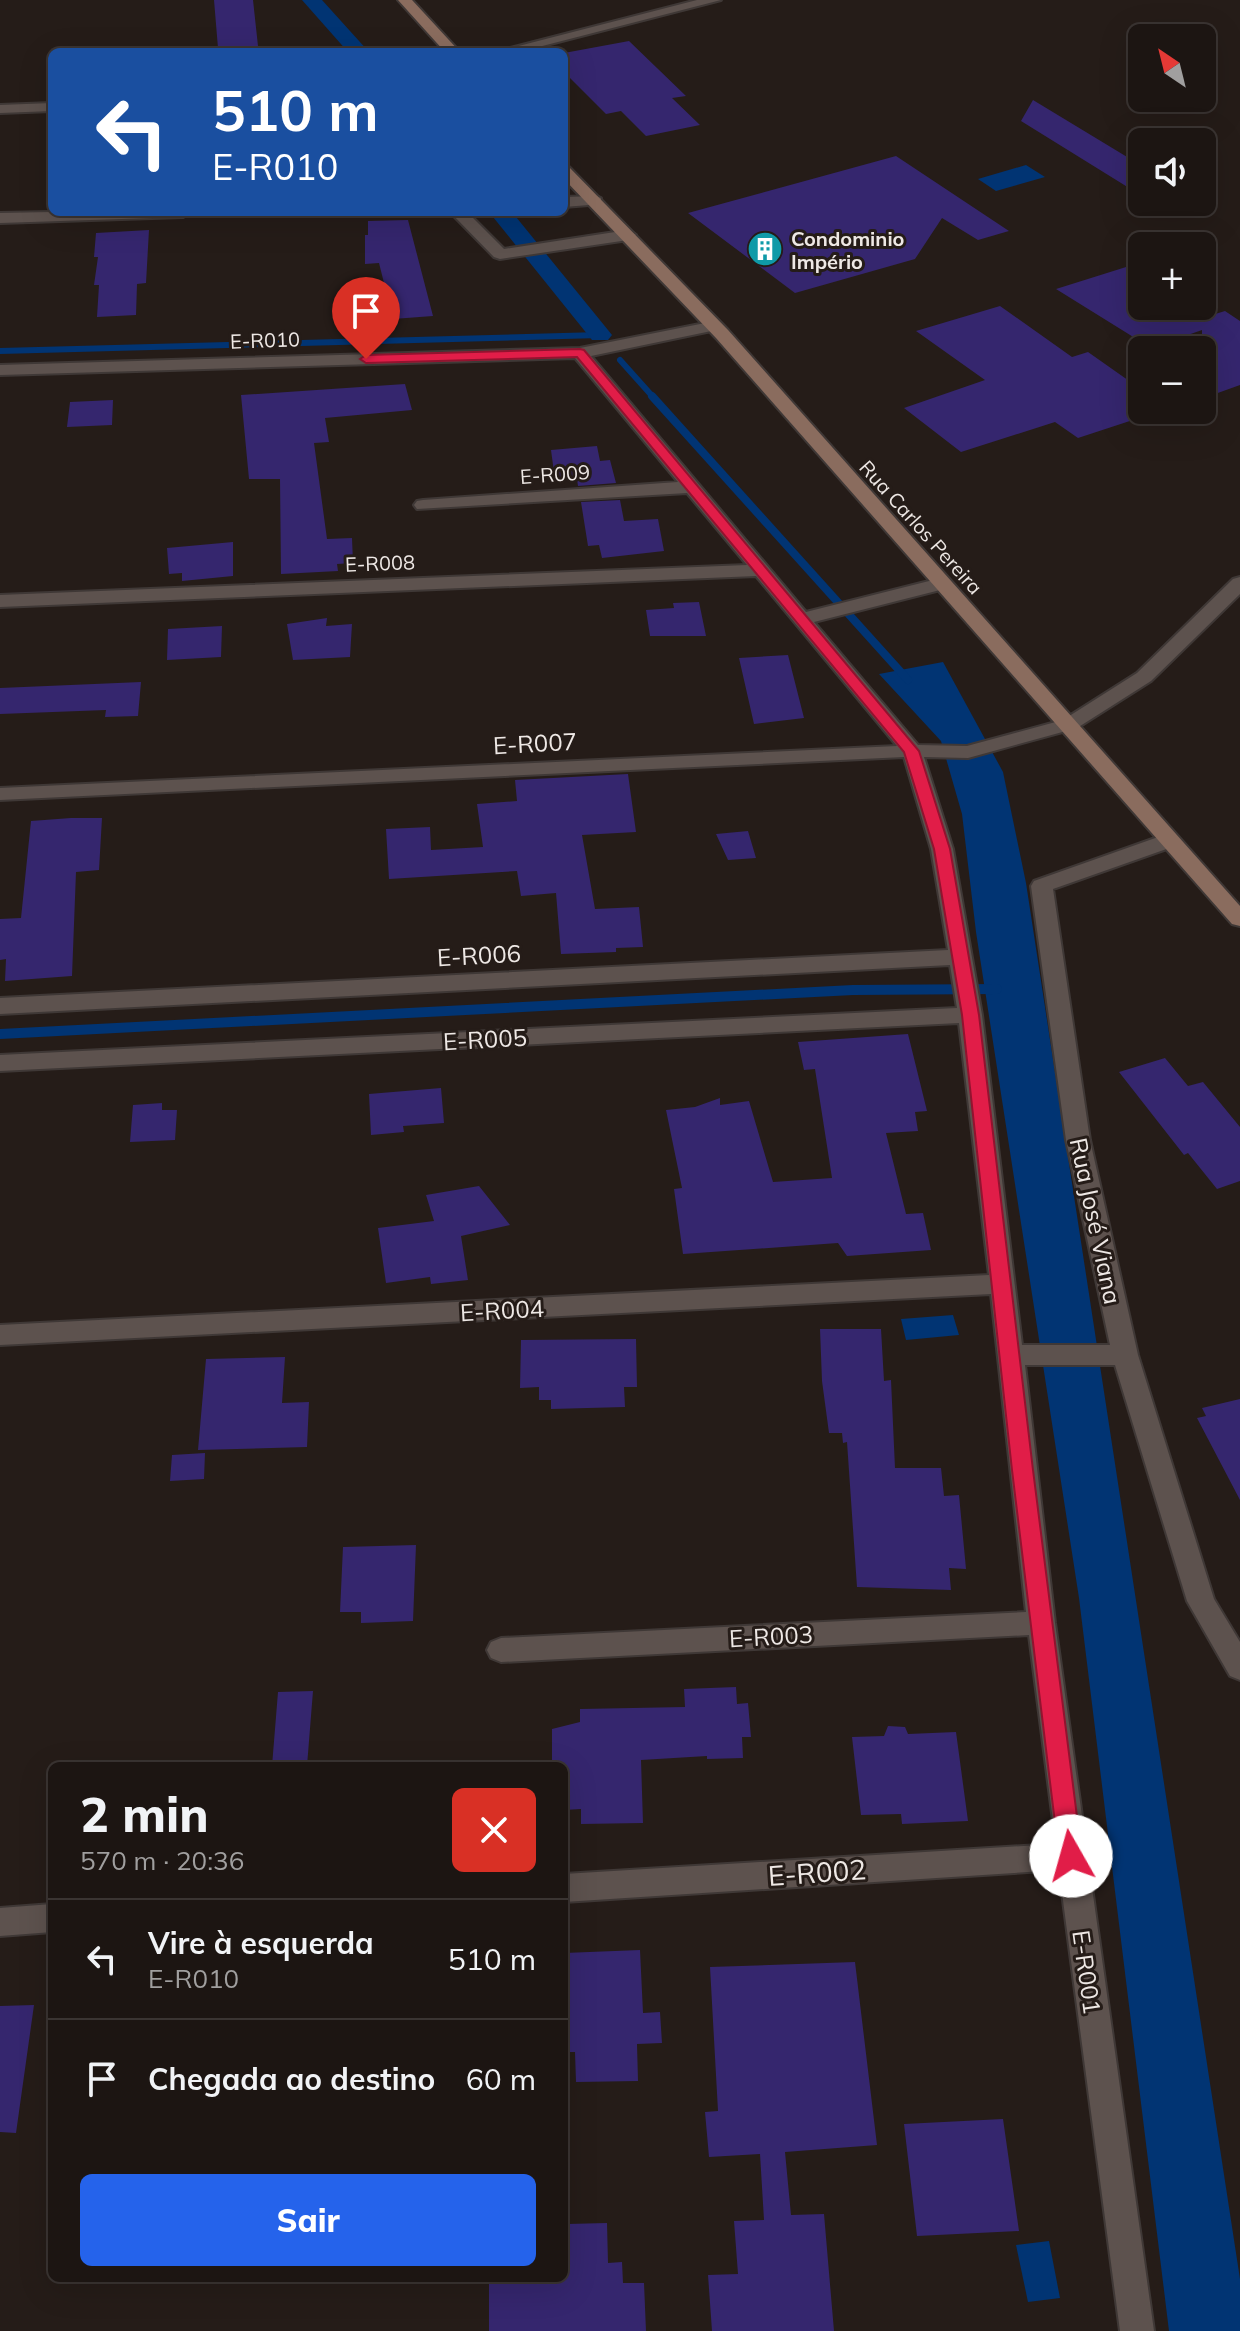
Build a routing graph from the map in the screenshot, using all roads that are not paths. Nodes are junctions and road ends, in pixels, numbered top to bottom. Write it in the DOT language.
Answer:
graph roads {
  1 [pos="405,0"];
  2 [pos="714,0"];
  3 [pos="449,48"];
  4 [pos="518,48"];
  5 [pos="48,107"];
  6 [pos="0,109"];
  7 [pos="568,174"];
  8 [pos="596,201"];
  9 [pos="568,202"];
  10 [pos="61,216"];
  11 [pos="462,216"];
  12 [pos="0,218"];
  13 [pos="628,235"];
  14 [pos="715,326"];
  15 [pos="580,353"];
  16 [pos="0,370"];
  17 [pos="690,487"];
  18 [pos="423,505"];
  19 [pos="761,570"];
  20 [pos="1240,583"];
  21 [pos="941,584"];
  22 [pos="0,601"];
  23 [pos="801,618"];
  24 [pos="1070,724"];
  25 [pos="912,751"];
  26 [pos="0,794"];
  27 [pos="1168,841"];
  28 [pos="1240,919"];
  29 [pos="960,957"];
  30 [pos="0,1006"];
  31 [pos="971,1015"];
  32 [pos="0,1063"];
  33 [pos="1003,1284"];
  34 [pos="0,1335"];
  35 [pos="1010,1355"];
  36 [pos="1125,1355"];
  37 [pos="1041,1623"];
  38 [pos="501,1650"];
  39 [pos="1240,1668"];
  40 [pos="1071,1856"];
  41 [pos="568,1888"];
  42 [pos="48,1918"];
  43 [pos="0,1922"];
  44 [pos="1137,2331"];
  1 -- 3 [label="street"];
  2 -- 4 [label="street"];
  5 -- 6 [label="street"];
  7 -- 8 [label="street, Rua Carlos Pereira"];
  8 -- 9 [label="street"];
  8 -- 13 [label="street, Rua Carlos Pereira"];
  10 -- 12 [label="street"];
  11 -- 13 [label="street"];
  13 -- 14 [label="street, Rua Carlos Pereira"];
  14 -- 15 [label="street, E-R010"];
  14 -- 21 [label="street, Rua Carlos Pereira"];
  15 -- 16 [label="street, E-R010"];
  15 -- 17 [label="street, E-R001"];
  17 -- 18 [label="street, E-R009"];
  17 -- 19 [label="street, E-R001"];
  19 -- 22 [label="street, E-R008"];
  19 -- 23 [label="street, E-R001"];
  20 -- 24 [label="street, E-R007"];
  21 -- 23 [label="street"];
  21 -- 24 [label="street, Rua Carlos Pereira"];
  23 -- 25 [label="street, E-R001"];
  24 -- 25 [label="street, E-R007"];
  24 -- 27 [label="street, Rua Carlos Pereira"];
  25 -- 26 [label="street, E-R007"];
  25 -- 29 [label="street, E-R001"];
  27 -- 28 [label="street, Rua Carlos Pereira"];
  27 -- 36 [label="street, Rua José Viana"];
  29 -- 30 [label="street, E-R006"];
  29 -- 31 [label="street, E-R001"];
  31 -- 32 [label="street, E-R005"];
  31 -- 33 [label="street, E-R001"];
  33 -- 34 [label="street, E-R004"];
  33 -- 35 [label="street, E-R001"];
  35 -- 36 [label="street"];
  35 -- 37 [label="street, E-R001"];
  36 -- 39 [label="street, Rua José Viana"];
  37 -- 38 [label="street, E-R003"];
  37 -- 40 [label="street, E-R001"];
  40 -- 41 [label="street, E-R002"];
  40 -- 44 [label="street, E-R001"];
  42 -- 43 [label="street"];
}
